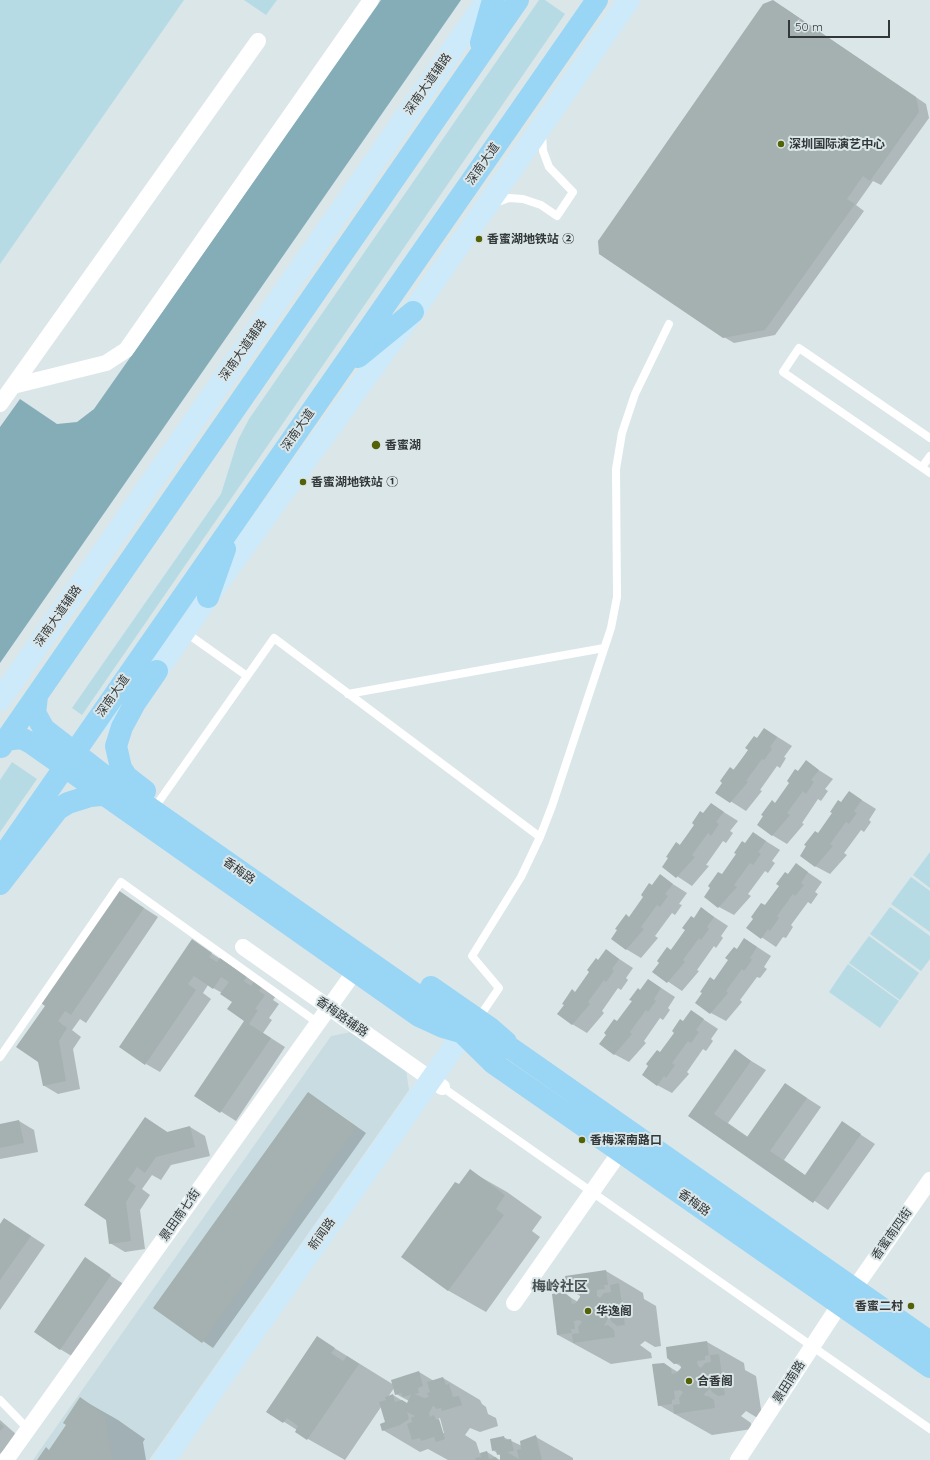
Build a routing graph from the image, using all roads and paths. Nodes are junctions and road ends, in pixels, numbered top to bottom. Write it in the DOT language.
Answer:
graph roads {
  1 [pos="371,0"];
  2 [pos="486,0"];
  3 [pos="493,0"];
  4 [pos="518,0"];
  5 [pos="597,0"];
  6 [pos="629,0"];
  7 [pos="258,41"];
  8 [pos="476,61"];
  9 [pos="545,121"];
  10 [pos="480,215"];
  11 [pos="413,312"];
  12 [pos="669,324"];
  13 [pos="338,372"];
  14 [pos="13,386"];
  15 [pos="0,404"];
  16 [pos="930,438"];
  17 [pos="930,456"];
  18 [pos="922,467"];
  19 [pos="930,473"];
  20 [pos="235,521"];
  21 [pos="208,597"];
  22 [pos="185,631"];
  23 [pos="604,648"];
  24 [pos="157,671"];
  25 [pos="247,676"];
  26 [pos="348,694"];
  27 [pos="37,696"];
  28 [pos="0,700"];
  29 [pos="94,724"];
  30 [pos="3,744"];
  31 [pos="69,760"];
  32 [pos="128,793"];
  33 [pos="103,795"];
  34 [pos="160,800"];
  35 [pos="540,837"];
  36 [pos="0,860"];
  37 [pos="0,884"];
  38 [pos="243,948"];
  39 [pos="355,971"];
  40 [pos="328,1008"];
  41 [pos="318,1023"];
  42 [pos="470,1026"];
  43 [pos="484,1055"];
  44 [pos="0,1057"];
  45 [pos="460,1062"];
  46 [pos="436,1083"];
  47 [pos="620,1152"];
  48 [pos="930,1180"];
  49 [pos="591,1191"];
  50 [pos="847,1296"];
  51 [pos="514,1303"];
  52 [pos="930,1342"];
  53 [pos="813,1346"];
  54 [pos="930,1367"];
  55 [pos="0,1400"];
  56 [pos="28,1429"];
  57 [pos="930,1429"];
  58 [pos="6,1460"];
  59 [pos="164,1460"];
  60 [pos="179,1460"];
  61 [pos="738,1460"];
  1 -- 14 [label="street"];
  2 -- 28 [label="main road, 深南大道辅路"];
  3 -- 8 [label="main road"];
  4 -- 8 [label="main road"];
  5 -- 13 [label="main road, 深南大道"];
  6 -- 9 [label="main road"];
  7 -- 14 [label="street"];
  8 -- 27 [label="main road"];
  9 -- 10 [label="main road"];
  9 -- 10 [label="lane"];
  10 -- 11 [label="main road"];
  11 -- 13 [label="main road"];
  11 -- 21 [label="main road"];
  12 -- 23 [label="lane"];
  13 -- 20 [label="main road, 深南大道"];
  14 -- 15 [label="street"];
  16 -- 18 [label="lane"];
  17 -- 18 [label="lane"];
  18 -- 19 [label="lane"];
  20 -- 21 [label="main road"];
  20 -- 29 [label="main road, 深南大道"];
  21 -- 22 [label="main road"];
  22 -- 24 [label="main road"];
  22 -- 25 [label="lane"];
  23 -- 26 [label="lane"];
  23 -- 35 [label="lane"];
  24 -- 29 [label="main road"];
  24 -- 34 [label="main road"];
  25 -- 26 [label="lane"];
  25 -- 34 [label="lane"];
  26 -- 35 [label="lane"];
  27 -- 30 [label="main road"];
  27 -- 31 [label="main road, 香梅路"];
  29 -- 31 [label="main road, 深南大道"];
  30 -- 31 [label="main road, 香梅路"];
  31 -- 32 [label="main road, 香梅路"];
  31 -- 33 [label="main road, 香梅路"];
  31 -- 36 [label="main road, 深南大道"];
  32 -- 33 [label="main road"];
  32 -- 42 [label="main road, 香梅路"];
  33 -- 37 [label="main road"];
  33 -- 39 [label="main road, 香梅路"];
  34 -- 42 [label="main road"];
  35 -- 42 [label="lane"];
  38 -- 40 [label="street, 香梅路辅路"];
  39 -- 40 [label="street, 景田南七街"];
  39 -- 42 [label="main road, 香梅路"];
  40 -- 41 [label="street, 景田南七街"];
  40 -- 46 [label="street, 香梅路辅路"];
  41 -- 44 [label="lane"];
  41 -- 56 [label="street, 景田南七街"];
  42 -- 43 [label="main road, 香梅路"];
  42 -- 45 [label="main road, 新闻路"];
  42 -- 46 [label="main road, 新闻路"];
  42 -- 50 [label="main road, 香梅路"];
  43 -- 45 [label="main road, 新闻路"];
  43 -- 47 [label="main road, 香梅路"];
  45 -- 46 [label="main road, 新闻路"];
  46 -- 49 [label="lane"];
  46 -- 59 [label="main road, 新闻路"];
  46 -- 60 [label="main road, 新闻路"];
  47 -- 49 [label="street"];
  47 -- 50 [label="main road, 香梅路"];
  48 -- 50 [label="street, 香蜜南四街"];
  49 -- 51 [label="street"];
  49 -- 53 [label="lane"];
  50 -- 52 [label="main road, 香梅路"];
  50 -- 53 [label="street, 景田南路"];
  50 -- 54 [label="main road, 香梅路"];
  53 -- 57 [label="lane"];
  53 -- 61 [label="street, 景田南路"];
  55 -- 56 [label="lane"];
  56 -- 58 [label="street, 景田南七街"];
}
